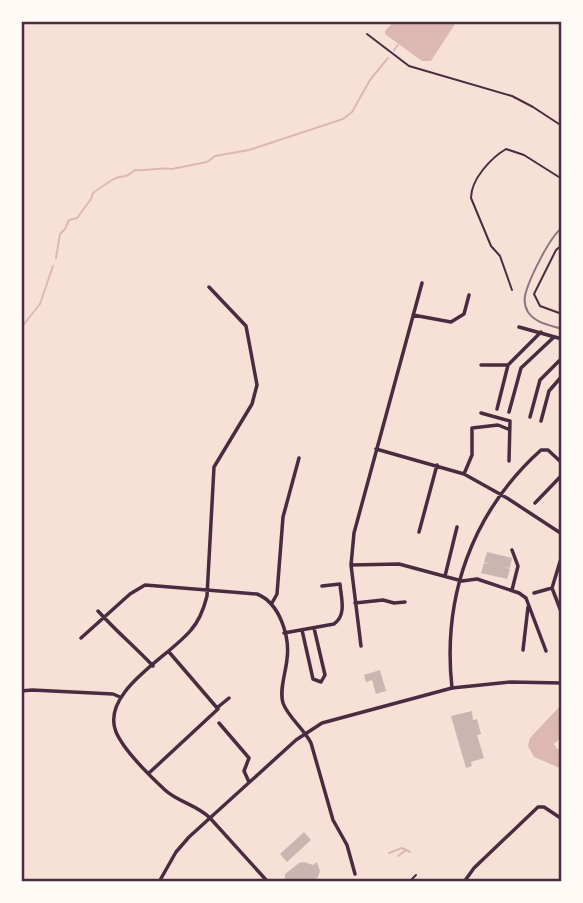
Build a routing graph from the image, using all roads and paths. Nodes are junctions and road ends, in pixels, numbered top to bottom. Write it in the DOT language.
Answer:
graph roads {
  1 [pos="367,34"];
  2 [pos="562,127"];
  3 [pos="562,179"];
  4 [pos="562,245"];
  5 [pos="422,283"];
  6 [pos="209,287"];
  7 [pos="512,290"];
  8 [pos="469,295"];
  9 [pos="562,314"];
  10 [pos="413,315"];
  11 [pos="519,327"];
  12 [pos="541,332"];
  13 [pos="554,337"];
  14 [pos="562,339"];
  15 [pos="562,358"];
  16 [pos="481,365"];
  17 [pos="508,365"];
  18 [pos="562,376"];
  19 [pos="497,409"];
  20 [pos="509,412"];
  21 [pos="481,414"];
  22 [pos="530,417"];
  23 [pos="541,421"];
  24 [pos="508,429"];
  25 [pos="376,449"];
  26 [pos="299,458"];
  27 [pos="509,461"];
  28 [pos="562,463"];
  29 [pos="437,465"];
  30 [pos="464,474"];
  31 [pos="562,475"];
  32 [pos="500,495"];
  33 [pos="535,503"];
  34 [pos="457,527"];
  35 [pos="419,532"];
  36 [pos="562,534"];
  37 [pos="512,550"];
  38 [pos="562,555"];
  39 [pos="351,565"];
  40 [pos="444,576"];
  41 [pos="459,580"];
  42 [pos="322,586"];
  43 [pos="552,588"];
  44 [pos="207,589"];
  45 [pos="512,590"];
  46 [pos="534,593"];
  47 [pos="405,602"];
  48 [pos="272,603"];
  49 [pos="355,603"];
  50 [pos="528,605"];
  51 [pos="98,611"];
  52 [pos="562,614"];
  53 [pos="104,617"];
  54 [pos="314,628"];
  55 [pos="302,630"];
  56 [pos="284,633"];
  57 [pos="80,638"];
  58 [pos="361,646"];
  59 [pos="523,650"];
  60 [pos="546,651"];
  61 [pos="169,652"];
  62 [pos="153,666"];
  63 [pos="562,683"];
  64 [pos="452,688"];
  65 [pos="21,691"];
  66 [pos="120,697"];
  67 [pos="229,698"];
  68 [pos="218,707"];
  69 [pos="219,723"];
  70 [pos="306,733"];
  71 [pos="149,773"];
  72 [pos="249,782"];
  73 [pos="210,818"];
  74 [pos="562,819"];
  75 [pos="355,874"];
  76 [pos="416,875"];
  77 [pos="265,881"];
  78 [pos="159,882"];
  79 [pos="409,882"];
  80 [pos="464,882"];
  1 -- 2 [label="lane"];
  3 -- 7 [label="lane"];
  4 -- 9 [label="lane"];
  5 -- 10 [label="street"];
  6 -- 44 [label="street"];
  8 -- 10 [label="street"];
  10 -- 25 [label="street"];
  11 -- 12 [label="street"];
  12 -- 13 [label="street"];
  12 -- 17 [label="street"];
  13 -- 14 [label="street"];
  13 -- 20 [label="street"];
  15 -- 22 [label="street"];
  16 -- 17 [label="street"];
  17 -- 19 [label="street"];
  18 -- 23 [label="street"];
  21 -- 24 [label="street"];
  24 -- 27 [label="street"];
  24 -- 30 [label="street"];
  25 -- 29 [label="street"];
  25 -- 39 [label="street"];
  26 -- 48 [label="street"];
  28 -- 32 [label="street"];
  29 -- 30 [label="street"];
  29 -- 35 [label="street"];
  30 -- 32 [label="street"];
  31 -- 33 [label="street"];
  32 -- 36 [label="street"];
  32 -- 41 [label="street"];
  34 -- 40 [label="street"];
  37 -- 45 [label="street"];
  38 -- 43 [label="street"];
  39 -- 40 [label="street"];
  39 -- 49 [label="street"];
  40 -- 41 [label="street"];
  41 -- 45 [label="street"];
  41 -- 64 [label="street"];
  42 -- 54 [label="street"];
  43 -- 46 [label="street"];
  43 -- 52 [label="street"];
  44 -- 48 [label="street"];
  44 -- 53 [label="street"];
  44 -- 61 [label="street"];
  45 -- 50 [label="street"];
  47 -- 49 [label="street"];
  48 -- 56 [label="street"];
  49 -- 58 [label="street"];
  50 -- 59 [label="street"];
  50 -- 60 [label="street"];
  51 -- 53 [label="street"];
  53 -- 57 [label="street"];
  53 -- 62 [label="street"];
  54 -- 55 [label="street"];
  54 -- 55 [label="street"];
  55 -- 56 [label="street"];
  56 -- 70 [label="street"];
  61 -- 62 [label="street"];
  61 -- 68 [label="street"];
  62 -- 66 [label="street"];
  63 -- 64 [label="street"];
  64 -- 70 [label="street"];
  65 -- 66 [label="street"];
  66 -- 71 [label="street"];
  67 -- 68 [label="street"];
  68 -- 71 [label="street"];
  69 -- 72 [label="street"];
  70 -- 72 [label="street"];
  70 -- 75 [label="street"];
  71 -- 73 [label="street"];
  72 -- 73 [label="street"];
  73 -- 77 [label="street"];
  73 -- 78 [label="street"];
  74 -- 80 [label="street"];
  76 -- 79 [label="lane"];
}
